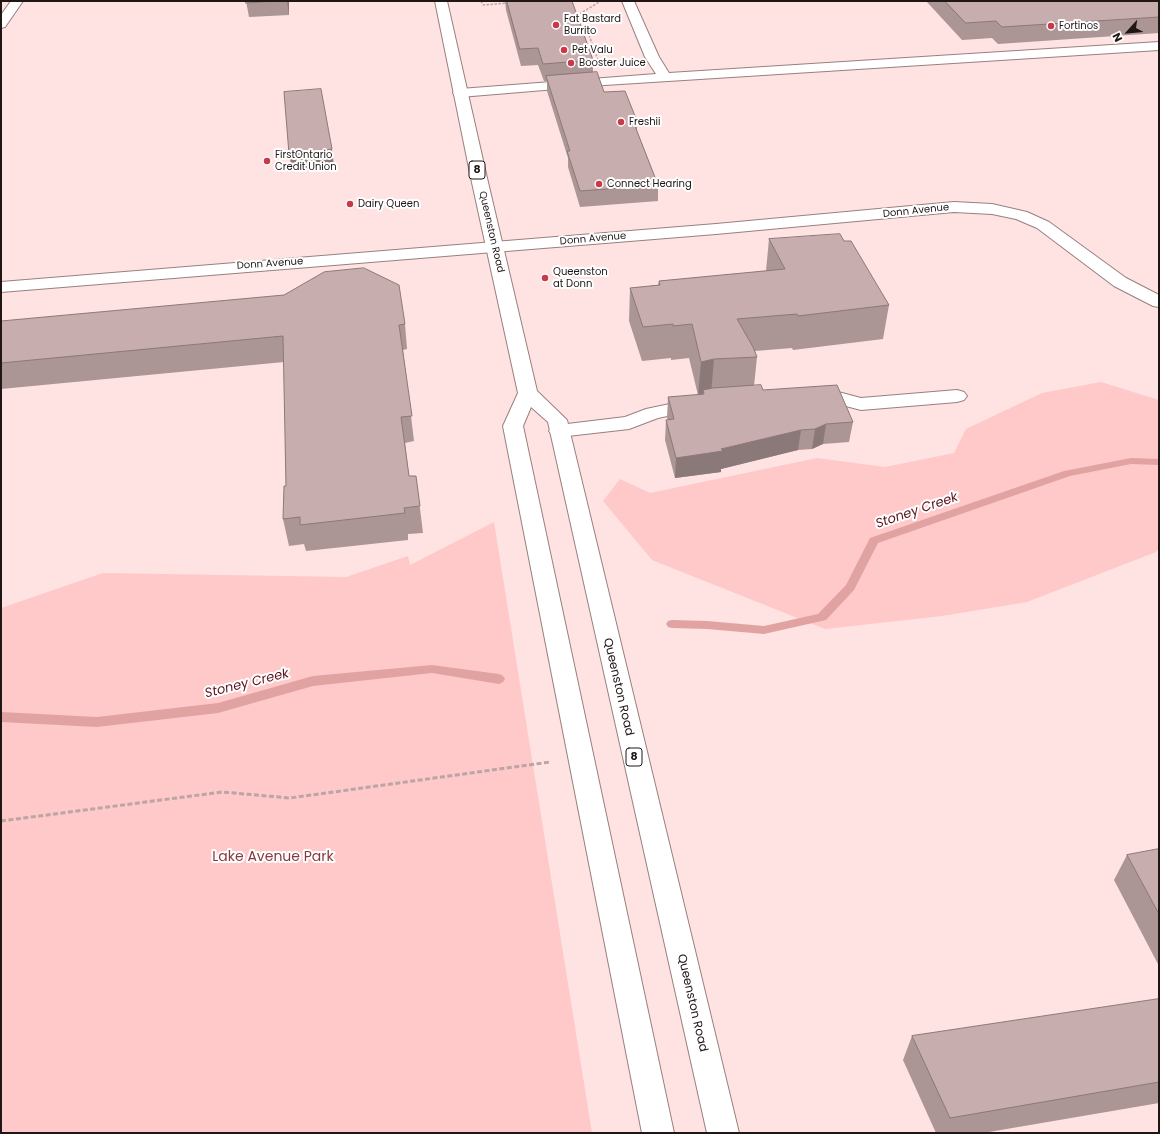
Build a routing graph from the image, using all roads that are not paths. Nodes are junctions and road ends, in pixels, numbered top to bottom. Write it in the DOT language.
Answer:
graph roads {
  1 [pos="17,1"];
  2 [pos="441,1"];
  3 [pos="628,1"];
  4 [pos="1,24"];
  5 [pos="1159,46"];
  6 [pos="666,78"];
  7 [pos="460,92"];
  8 [pos="494,247"];
  9 [pos="1,287"];
  10 [pos="1159,302"];
  11 [pos="528,393"];
  12 [pos="799,395"];
  13 [pos="957,396"];
  14 [pos="719,401"];
  15 [pos="559,431"];
  16 [pos="658,1133"];
  17 [pos="722,1133"];
  1 -- 4 [label="main road"];
  2 -- 7 [label="main road, Queenston Road / 8"];
  3 -- 6 [label="main road"];
  5 -- 6 [label="main road"];
  6 -- 7 [label="main road"];
  7 -- 8 [label="main road, Queenston Road / 8"];
  8 -- 9 [label="main road, Donn Avenue"];
  8 -- 10 [label="main road, Donn Avenue"];
  8 -- 11 [label="main road, Queenston Road / 8"];
  11 -- 15 [label="main road, Queenston Road / 8"];
  11 -- 16 [label="main road"];
  12 -- 13 [label="main road"];
  14 -- 15 [label="main road"];
  15 -- 17 [label="main road, Queenston Road / 8"];
}
